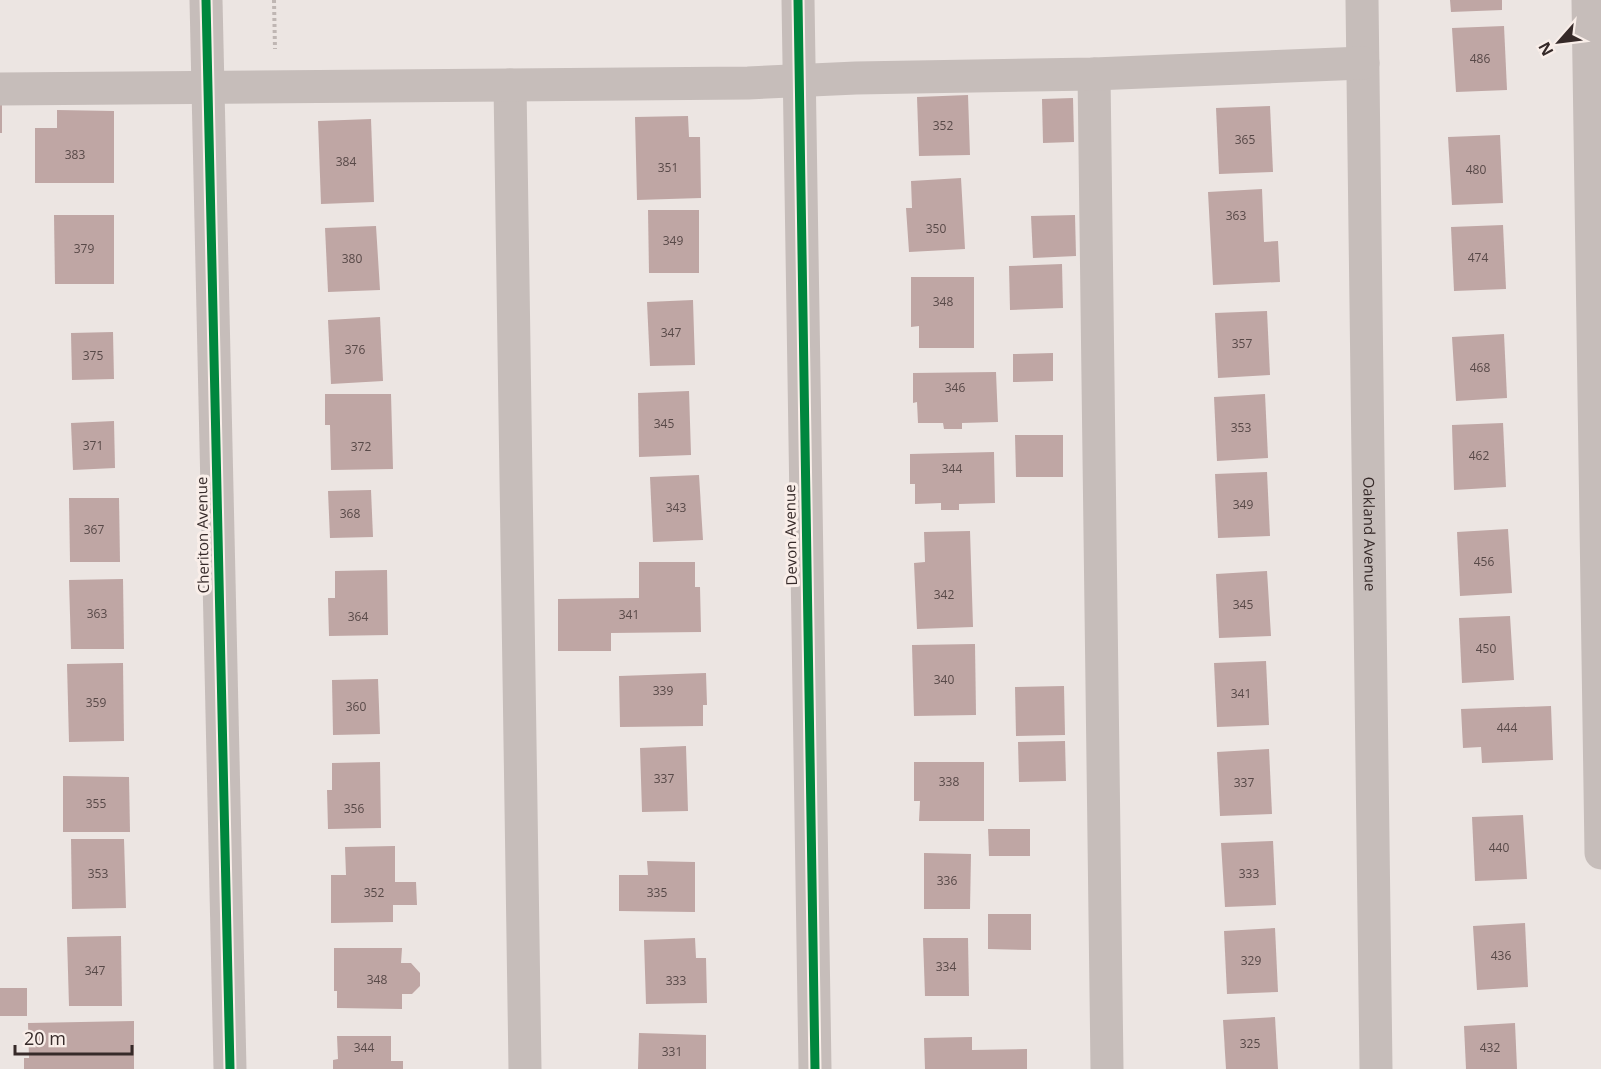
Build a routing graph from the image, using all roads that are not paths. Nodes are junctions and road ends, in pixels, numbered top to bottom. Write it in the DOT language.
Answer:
graph roads {
  1 [pos="206,0"];
  2 [pos="798,0"];
  3 [pos="1362,0"];
  4 [pos="1588,0"];
  5 [pos="1363,63"];
  6 [pos="1094,74"];
  7 [pos="799,82"];
  8 [pos="510,85"];
  9 [pos="208,87"];
  10 [pos="0,89"];
  11 [pos="1601,853"];
  12 [pos="230,1069"];
  13 [pos="525,1069"];
  14 [pos="815,1069"];
  15 [pos="1107,1069"];
  16 [pos="1376,1069"];
  1 -- 9 [label="street, Cheriton Avenue"];
  2 -- 7 [label="street, Devon Avenue"];
  3 -- 5 [label="street, Oakland Avenue"];
  4 -- 11 [label="street"];
  5 -- 6 [label="street"];
  5 -- 16 [label="street, Oakland Avenue"];
  6 -- 7 [label="street"];
  6 -- 15 [label="street"];
  7 -- 8 [label="street"];
  7 -- 14 [label="street, Devon Avenue"];
  8 -- 9 [label="street"];
  8 -- 13 [label="street"];
  9 -- 10 [label="street"];
  9 -- 12 [label="street, Cheriton Avenue"];
}
